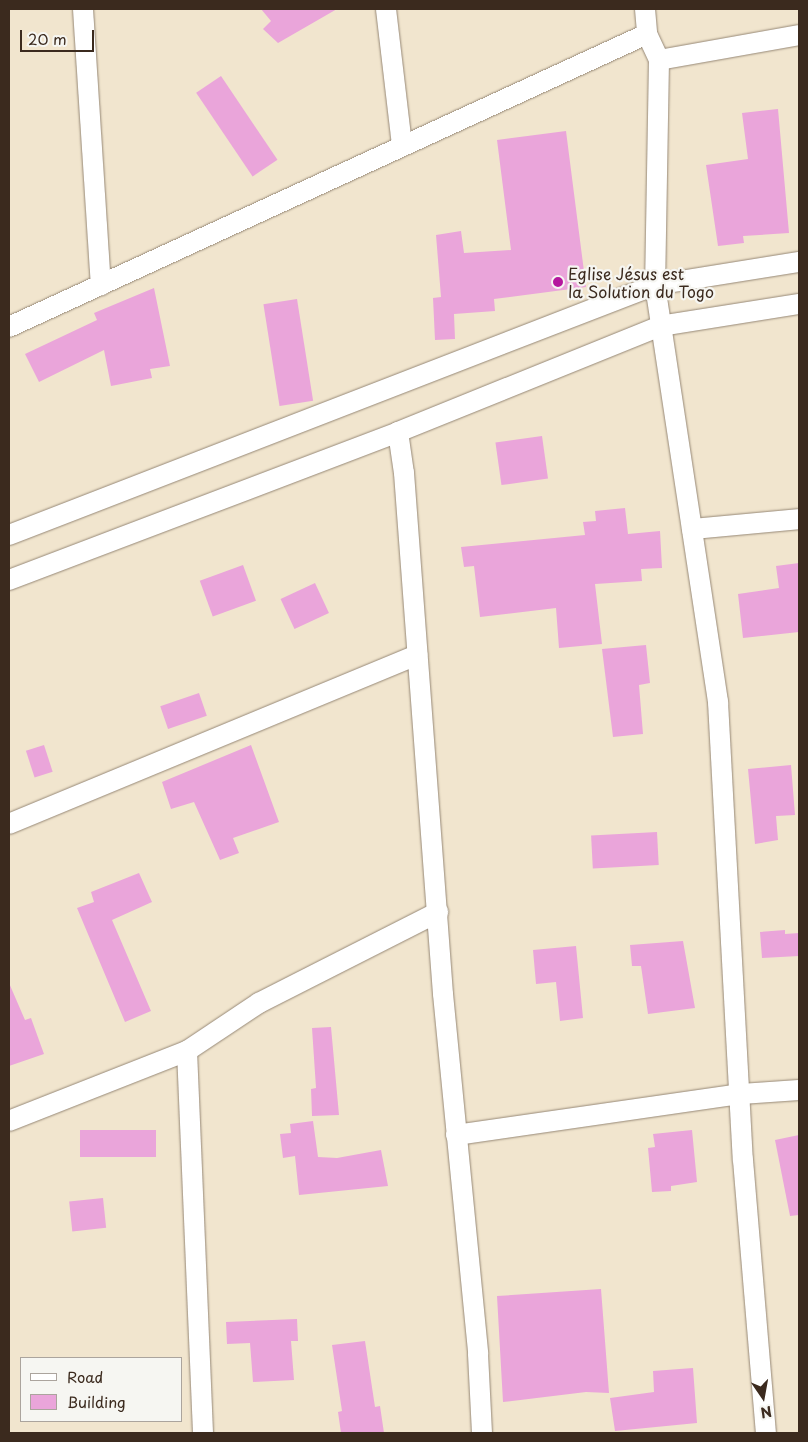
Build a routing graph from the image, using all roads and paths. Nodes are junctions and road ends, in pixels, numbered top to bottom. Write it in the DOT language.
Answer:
graph roads {
  1 [pos="83,9"];
  2 [pos="386,9"];
  3 [pos="644,9"];
  4 [pos="647,34"];
  5 [pos="799,35"];
  6 [pos="659,60"];
  7 [pos="402,146"];
  8 [pos="799,262"];
  9 [pos="101,285"];
  10 [pos="655,285"];
  11 [pos="799,304"];
  12 [pos="660,326"];
  13 [pos="9,327"];
  14 [pos="398,432"];
  15 [pos="799,519"];
  16 [pos="692,529"];
  17 [pos="9,535"];
  18 [pos="9,580"];
  19 [pos="417,655"];
  20 [pos="9,824"];
  21 [pos="438,912"];
  22 [pos="187,1051"];
  23 [pos="799,1090"];
  24 [pos="741,1094"];
  25 [pos="9,1121"];
  26 [pos="456,1135"];
  27 [pos="203,1433"];
  28 [pos="482,1433"];
  29 [pos="766,1433"];
  1 -- 9 [label="street"];
  2 -- 7 [label="street"];
  3 -- 4 [label="street"];
  4 -- 6 [label="street"];
  4 -- 7 [label="street"];
  5 -- 6 [label="street"];
  6 -- 10 [label="street"];
  7 -- 9 [label="street"];
  8 -- 10 [label="street"];
  9 -- 13 [label="street"];
  10 -- 12 [label="street"];
  10 -- 17 [label="street"];
  11 -- 12 [label="street"];
  12 -- 14 [label="street"];
  12 -- 16 [label="street"];
  14 -- 18 [label="street"];
  14 -- 19 [label="street"];
  15 -- 16 [label="street"];
  16 -- 24 [label="street"];
  19 -- 20 [label="street"];
  19 -- 21 [label="street"];
  21 -- 22 [label="street"];
  21 -- 26 [label="street"];
  22 -- 25 [label="street"];
  22 -- 27 [label="street"];
  23 -- 24 [label="street"];
  24 -- 26 [label="street"];
  24 -- 29 [label="street"];
  26 -- 28 [label="street"];
}
